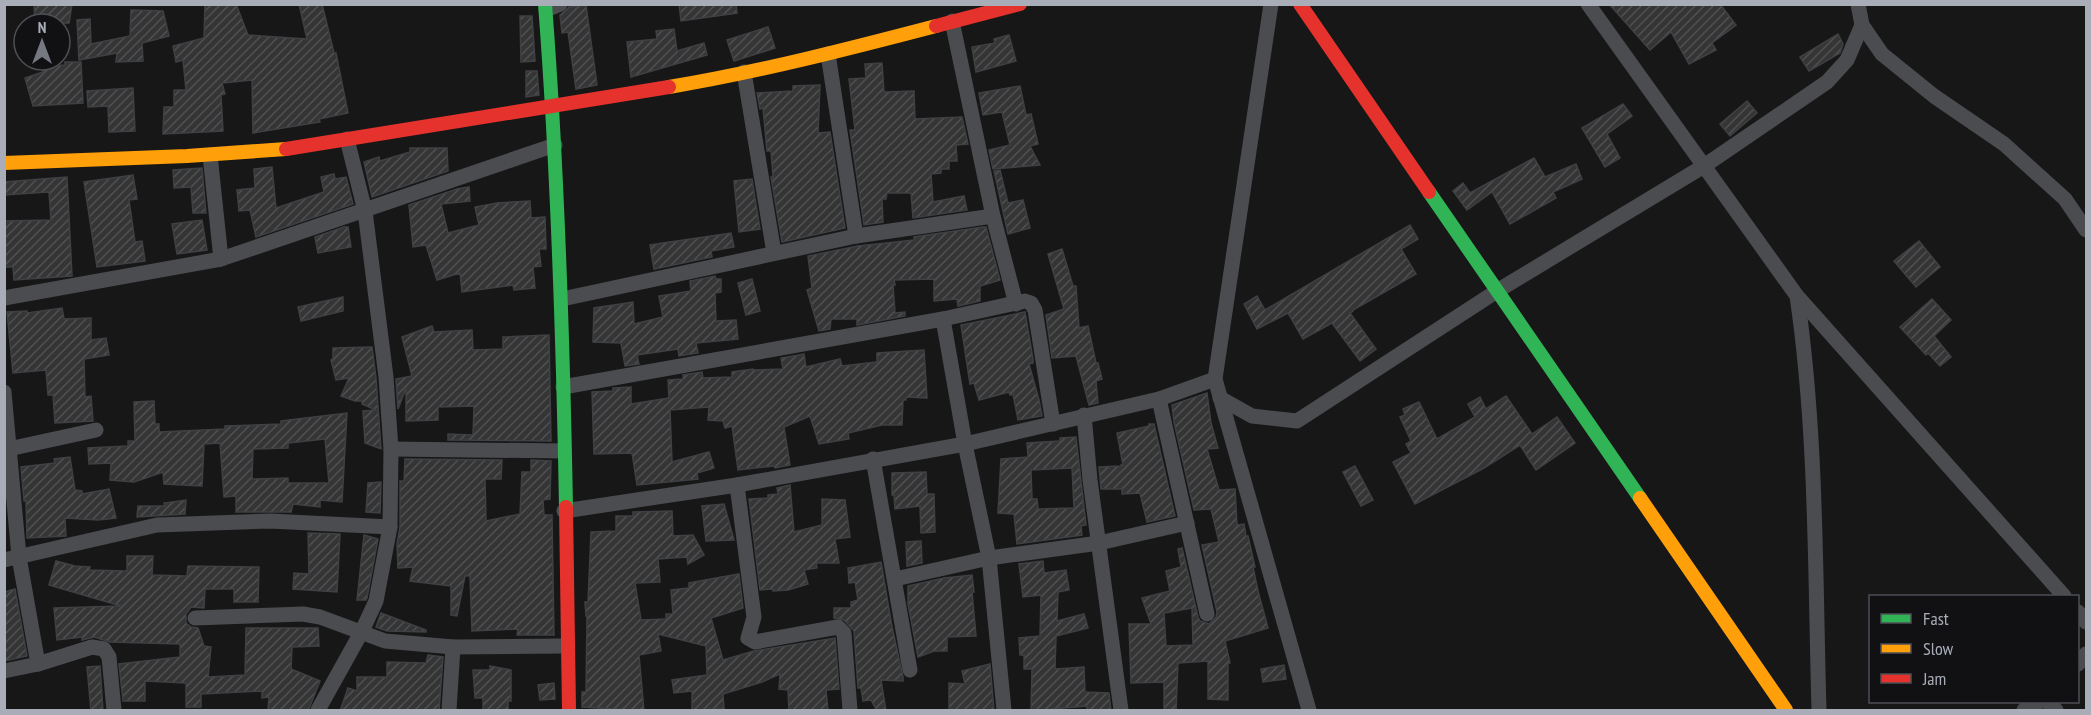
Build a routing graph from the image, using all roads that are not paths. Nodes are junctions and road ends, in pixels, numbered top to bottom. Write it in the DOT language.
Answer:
graph roads {
  1 [pos="1020,4"];
  2 [pos="1271,4"];
  3 [pos="1300,4"];
  4 [pos="1588,4"];
  5 [pos="1858,4"];
  6 [pos="550,6"];
  7 [pos="952,21"];
  8 [pos="1862,25"];
  9 [pos="828,54"];
  10 [pos="744,72"];
  11 [pos="553,105"];
  12 [pos="347,139"];
  13 [pos="555,145"];
  14 [pos="210,155"];
  15 [pos="4,163"];
  16 [pos="1704,166"];
  17 [pos="365,211"];
  18 [pos="993,216"];
  19 [pos="2086,230"];
  20 [pos="856,236"];
  21 [pos="774,253"];
  22 [pos="221,259"];
  23 [pos="1497,291"];
  24 [pos="1797,296"];
  25 [pos="4,298"];
  26 [pos="562,299"];
  27 [pos="1016,304"];
  28 [pos="943,319"];
  29 [pos="1215,379"];
  30 [pos="564,387"];
  31 [pos="4,392"];
  32 [pos="1220,398"];
  33 [pos="1159,399"];
  34 [pos="1084,416"];
  35 [pos="1053,424"];
  36 [pos="96,430"];
  37 [pos="965,444"];
  38 [pos="391,449"];
  39 [pos="7,450"];
  40 [pos="564,451"];
  41 [pos="873,459"];
  42 [pos="738,485"];
  43 [pos="564,511"];
  44 [pos="1187,522"];
  45 [pos="390,527"];
  46 [pos="1100,543"];
  47 [pos="11,558"];
  48 [pos="990,558"];
  49 [pos="895,579"];
  50 [pos="2062,595"];
  51 [pos="1207,614"];
  52 [pos="195,618"];
  53 [pos="362,631"];
  54 [pos="567,646"];
  55 [pos="453,647"];
  56 [pos="38,664"];
  57 [pos="910,670"];
  58 [pos="4,671"];
  59 [pos="2037,703"];
  60 [pos="114,711"];
  61 [pos="318,711"];
  62 [pos="449,711"];
  63 [pos="569,711"];
  64 [pos="850,711"];
  65 [pos="1004,711"];
  66 [pos="1121,711"];
  67 [pos="1309,711"];
  68 [pos="1786,711"];
  69 [pos="1819,711"];
  70 [pos="2024,711"];
  1 -- 7 [label="street"];
  2 -- 29 [label="street"];
  3 -- 23 [label="street"];
  4 -- 16 [label="street"];
  5 -- 8 [label="street"];
  6 -- 11 [label="street"];
  7 -- 9 [label="street"];
  7 -- 18 [label="street"];
  8 -- 16 [label="street"];
  8 -- 19 [label="street"];
  9 -- 10 [label="street"];
  9 -- 20 [label="street"];
  10 -- 11 [label="street"];
  10 -- 21 [label="street"];
  11 -- 12 [label="street"];
  11 -- 13 [label="street"];
  12 -- 14 [label="street"];
  12 -- 17 [label="street"];
  13 -- 17 [label="street"];
  13 -- 26 [label="street"];
  14 -- 15 [label="street"];
  14 -- 22 [label="street"];
  16 -- 23 [label="street"];
  16 -- 24 [label="street"];
  17 -- 22 [label="street"];
  17 -- 38 [label="street"];
  18 -- 20 [label="street"];
  18 -- 27 [label="street"];
  20 -- 21 [label="street"];
  21 -- 26 [label="street"];
  22 -- 25 [label="street"];
  23 -- 32 [label="street"];
  23 -- 68 [label="street"];
  24 -- 50 [label="street"];
  24 -- 69 [label="street"];
  26 -- 30 [label="street"];
  27 -- 28 [label="street"];
  27 -- 35 [label="street"];
  28 -- 30 [label="street"];
  28 -- 37 [label="street"];
  29 -- 32 [label="street"];
  29 -- 33 [label="street"];
  30 -- 40 [label="street"];
  31 -- 39 [label="street"];
  32 -- 67 [label="street"];
  33 -- 34 [label="street"];
  33 -- 44 [label="street"];
  34 -- 35 [label="street"];
  34 -- 46 [label="street"];
  35 -- 37 [label="street"];
  36 -- 39 [label="street"];
  37 -- 41 [label="street"];
  37 -- 48 [label="street"];
  38 -- 40 [label="street"];
  38 -- 45 [label="street"];
  39 -- 47 [label="street"];
  40 -- 43 [label="street"];
  41 -- 42 [label="street"];
  41 -- 49 [label="street"];
  42 -- 43 [label="street"];
  42 -- 64 [label="street"];
  43 -- 54 [label="street"];
  44 -- 46 [label="street"];
  44 -- 51 [label="street"];
  45 -- 47 [label="street"];
  45 -- 53 [label="street"];
  46 -- 48 [label="street"];
  46 -- 66 [label="street"];
  47 -- 56 [label="street"];
  48 -- 49 [label="street"];
  48 -- 65 [label="street"];
  49 -- 57 [label="street"];
  52 -- 53 [label="street"];
  53 -- 55 [label="street"];
  53 -- 61 [label="street"];
  54 -- 55 [label="street"];
  54 -- 63 [label="street"];
  55 -- 62 [label="street"];
  56 -- 58 [label="street"];
  56 -- 60 [label="street"];
  59 -- 70 [label="street"];
}
